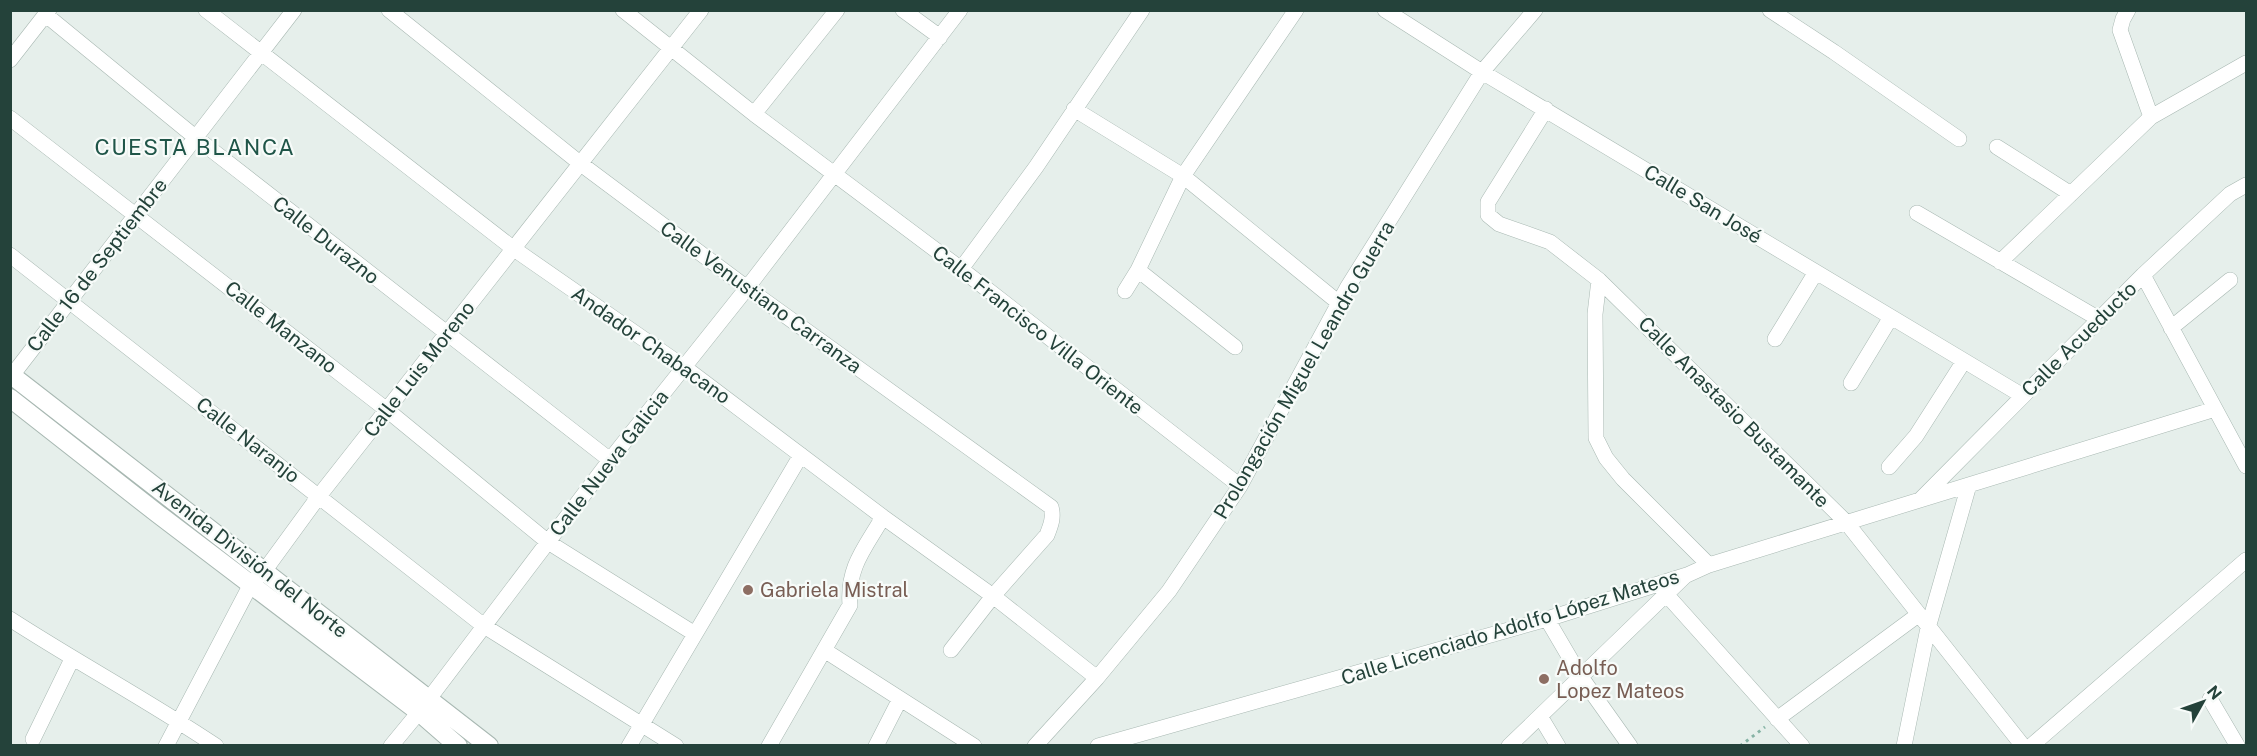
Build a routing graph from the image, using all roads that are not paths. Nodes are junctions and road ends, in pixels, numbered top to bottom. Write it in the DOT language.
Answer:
graph roads {
  1 [pos="206,10"];
  2 [pos="294,10"];
  3 [pos="389,10"];
  4 [pos="623,10"];
  5 [pos="701,10"];
  6 [pos="837,10"];
  7 [pos="903,10"];
  8 [pos="960,10"];
  9 [pos="1142,10"];
  10 [pos="1296,10"];
  11 [pos="1385,10"];
  12 [pos="1535,10"];
  13 [pos="1770,10"];
  14 [pos="2128,10"];
  15 [pos="48,13"];
  16 [pos="940,37"];
  17 [pos="671,48"];
  18 [pos="260,54"];
  19 [pos="10,60"];
  20 [pos="2247,63"];
  21 [pos="1482,72"];
  22 [pos="1074,109"];
  23 [pos="1546,109"];
  24 [pos="754,114"];
  25 [pos="2151,117"];
  26 [pos="10,118"];
  27 [pos="195,137"];
  28 [pos="1959,139"];
  29 [pos="1997,147"];
  30 [pos="581,164"];
  31 [pos="835,173"];
  32 [pos="1183,176"];
  33 [pos="2247,185"];
  34 [pos="2071,194"];
  35 [pos="1917,213"];
  36 [pos="136,214"];
  37 [pos="514,249"];
  38 [pos="10,255"];
  39 [pos="2000,262"];
  40 [pos="961,269"];
  41 [pos="1138,270"];
  42 [pos="1816,272"];
  43 [pos="2142,275"];
  44 [pos="1599,280"];
  45 [pos="2230,280"];
  46 [pos="747,288"];
  47 [pos="1125,291"];
  48 [pos="69,300"];
  49 [pos="1339,303"];
  50 [pos="1892,317"];
  51 [pos="2099,319"];
  52 [pos="2171,328"];
  53 [pos="447,334"];
  54 [pos="1775,339"];
  55 [pos="1235,346"];
  56 [pos="1964,361"];
  57 [pos="684,367"];
  58 [pos="11,376"];
  59 [pos="1851,382"];
  60 [pos="2023,396"];
  61 [pos="10,398"];
  62 [pos="387,410"];
  63 [pos="2215,410"];
  64 [pos="801,455"];
  65 [pos="610,460"];
  66 [pos="2247,466"];
  67 [pos="1889,467"];
  68 [pos="1969,485"];
  69 [pos="1240,486"];
  70 [pos="319,496"];
  71 [pos="1918,501"];
  72 [pos="883,517"];
  73 [pos="1846,522"];
  74 [pos="548,542"];
  75 [pos="2247,560"];
  76 [pos="1709,565"];
  77 [pos="265,570"];
  78 [pos="1687,575"];
  79 [pos="251,584"];
  80 [pos="1666,594"];
  81 [pos="993,596"];
  82 [pos="1918,615"];
  83 [pos="10,619"];
  84 [pos="1547,619"];
  85 [pos="484,626"];
  86 [pos="1928,628"];
  87 [pos="695,634"];
  88 [pos="824,650"];
  89 [pos="951,650"];
  90 [pos="72,659"];
  91 [pos="1581,677"];
  92 [pos="1097,678"];
  93 [pos="900,699"];
  94 [pos="2210,699"];
  95 [pos="424,705"];
  96 [pos="1540,716"];
  97 [pos="1777,719"];
  98 [pos="179,721"];
  99 [pos="641,726"];
  100 [pos="2247,738"];
  101 [pos="33,740"];
  102 [pos="2237,745"];
  103 [pos="166,746"];
  104 [pos="216,746"];
  105 [pos="391,746"];
  106 [pos="458,746"];
  107 [pos="489,746"];
  108 [pos="629,746"];
  109 [pos="676,746"];
  110 [pos="769,746"];
  111 [pos="876,746"];
  112 [pos="974,746"];
  113 [pos="1035,746"];
  114 [pos="1098,746"];
  115 [pos="1509,746"];
  116 [pos="1558,746"];
  117 [pos="1630,746"];
  118 [pos="1802,746"];
  119 [pos="1904,746"];
  120 [pos="2023,746"];
  121 [pos="2031,746"];
  1 -- 18 [label="street, Andador Chabacano"];
  2 -- 18 [label="street, Calle 16 de Septiembre"];
  3 -- 30 [label="street, Calle Venustiano Carranza"];
  4 -- 17 [label="street, Calle Francisco Villa Oriente"];
  5 -- 17 [label="street, Calle Luis Moreno"];
  6 -- 24 [label="street"];
  7 -- 16 [label="street"];
  8 -- 16 [label="street, Calle Nueva Galicia"];
  9 -- 22 [label="street"];
  10 -- 32 [label="street"];
  11 -- 21 [label="street, Calle San José"];
  12 -- 21 [label="street, Prolongación Miguel Leandro Guerra"];
  13 -- 28 [label="street"];
  14 -- 25 [label="street"];
  15 -- 19 [label="street"];
  15 -- 27 [label="street, Calle Durazno"];
  16 -- 31 [label="street, Calle Nueva Galicia"];
  17 -- 24 [label="street, Calle Francisco Villa Oriente"];
  17 -- 30 [label="street, Calle Luis Moreno"];
  18 -- 27 [label="street, Calle 16 de Septiembre"];
  18 -- 37 [label="street, Andador Chabacano"];
  20 -- 25 [label="street"];
  21 -- 23 [label="street, Calle San José"];
  21 -- 49 [label="street, Prolongación Miguel Leandro Guerra"];
  22 -- 32 [label="street"];
  22 -- 40 [label="street"];
  23 -- 42 [label="street, Calle San José"];
  23 -- 44 [label="street, Calle Anastasio Bustamante"];
  24 -- 31 [label="street, Calle Francisco Villa Oriente"];
  25 -- 34 [label="street"];
  26 -- 36 [label="street, Calle Manzano"];
  27 -- 36 [label="street, Calle 16 de Septiembre"];
  27 -- 53 [label="street, Calle Durazno"];
  29 -- 34 [label="street"];
  30 -- 37 [label="street, Calle Luis Moreno"];
  30 -- 46 [label="street, Calle Venustiano Carranza"];
  31 -- 40 [label="street, Calle Francisco Villa Oriente"];
  31 -- 46 [label="street, Calle Nueva Galicia"];
  32 -- 41 [label="street"];
  32 -- 49 [label="street"];
  33 -- 43 [label="street, Calle Acueducto"];
  34 -- 39 [label="street"];
  35 -- 39 [label="street"];
  36 -- 48 [label="street, Calle 16 de Septiembre"];
  36 -- 62 [label="street, Calle Manzano"];
  37 -- 53 [label="street, Calle Luis Moreno"];
  37 -- 57 [label="street, Andador Chabacano"];
  38 -- 48 [label="street, Calle Naranjo"];
  39 -- 51 [label="street"];
  40 -- 69 [label="street, Calle Francisco Villa Oriente"];
  41 -- 47 [label="street"];
  41 -- 55 [label="street"];
  42 -- 50 [label="street, Calle San José"];
  42 -- 54 [label="street"];
  43 -- 51 [label="street, Calle Acueducto"];
  43 -- 52 [label="street"];
  44 -- 73 [label="street, Calle Anastasio Bustamante"];
  44 -- 76 [label="street"];
  45 -- 52 [label="street"];
  46 -- 57 [label="street, Calle Nueva Galicia"];
  46 -- 81 [label="street, Calle Venustiano Carranza"];
  48 -- 58 [label="street, Calle 16 de Septiembre"];
  48 -- 70 [label="street, Calle Naranjo"];
  49 -- 69 [label="street, Prolongación Miguel Leandro Guerra"];
  50 -- 56 [label="street, Calle San José"];
  50 -- 59 [label="street"];
  51 -- 60 [label="street, Calle Acueducto"];
  52 -- 63 [label="street"];
  53 -- 62 [label="street, Calle Luis Moreno"];
  53 -- 65 [label="street, Calle Durazno"];
  56 -- 60 [label="street, Calle San José"];
  56 -- 67 [label="street"];
  57 -- 64 [label="street, Andador Chabacano"];
  57 -- 65 [label="street, Calle Nueva Galicia"];
  58 -- 77 [label="street, Avenida División del Norte"];
  60 -- 71 [label="street, Calle Acueducto"];
  61 -- 79 [label="street, Avenida División del Norte"];
  62 -- 70 [label="street, Calle Luis Moreno"];
  62 -- 74 [label="street, Calle Manzano"];
  63 -- 66 [label="street"];
  63 -- 68 [label="street, Calle Licenciado Adolfo López Mateos"];
  64 -- 72 [label="street, Andador Chabacano"];
  64 -- 87 [label="street"];
  65 -- 74 [label="street, Calle Nueva Galicia"];
  68 -- 71 [label="street, Calle Licenciado Adolfo López Mateos"];
  68 -- 86 [label="street"];
  69 -- 92 [label="street, Prolongación Miguel Leandro Guerra"];
  70 -- 77 [label="street, Calle Luis Moreno"];
  70 -- 85 [label="street, Calle Naranjo"];
  71 -- 73 [label="street, Calle Licenciado Adolfo López Mateos"];
  72 -- 81 [label="street, Andador Chabacano"];
  72 -- 88 [label="street"];
  73 -- 76 [label="street, Calle Licenciado Adolfo López Mateos"];
  73 -- 82 [label="street, Calle Anastasio Bustamante"];
  74 -- 85 [label="street, Calle Nueva Galicia"];
  74 -- 87 [label="street, Calle Manzano"];
  75 -- 121 [label="street"];
  76 -- 78 [label="street, Calle Licenciado Adolfo López Mateos"];
  77 -- 79 [label="street, Calle Luis Moreno"];
  77 -- 95 [label="street, Avenida División del Norte"];
  78 -- 80 [label="street"];
  78 -- 84 [label="street, Calle Licenciado Adolfo López Mateos"];
  79 -- 95 [label="street, Avenida División del Norte"];
  79 -- 98 [label="street, Calle Luis Moreno"];
  80 -- 91 [label="street"];
  80 -- 97 [label="street"];
  81 -- 89 [label="street"];
  81 -- 92 [label="street, Andador Chabacano"];
  82 -- 86 [label="street, Calle Anastasio Bustamante"];
  82 -- 97 [label="street"];
  83 -- 90 [label="street"];
  84 -- 91 [label="street"];
  84 -- 114 [label="street, Calle Licenciado Adolfo López Mateos"];
  85 -- 95 [label="street, Calle Nueva Galicia"];
  85 -- 99 [label="street, Calle Naranjo"];
  86 -- 119 [label="street"];
  86 -- 120 [label="street, Calle Anastasio Bustamante"];
  87 -- 99 [label="street"];
  88 -- 93 [label="street"];
  88 -- 110 [label="street"];
  90 -- 98 [label="street"];
  90 -- 101 [label="street"];
  91 -- 96 [label="street"];
  91 -- 117 [label="street"];
  92 -- 113 [label="street, Prolongación Miguel Leandro Guerra"];
  93 -- 111 [label="street"];
  93 -- 112 [label="street"];
  94 -- 102 [label="street"];
  95 -- 105 [label="street, Calle Nueva Galicia"];
  95 -- 106 [label="street, Avenida División del Norte"];
  95 -- 107 [label="street, Avenida División del Norte"];
  96 -- 115 [label="street"];
  96 -- 116 [label="street"];
  97 -- 118 [label="street"];
  98 -- 103 [label="street, Calle Luis Moreno"];
  98 -- 104 [label="street"];
  99 -- 108 [label="street"];
  99 -- 109 [label="street, Calle Naranjo"];
  100 -- 102 [label="street"];
}
